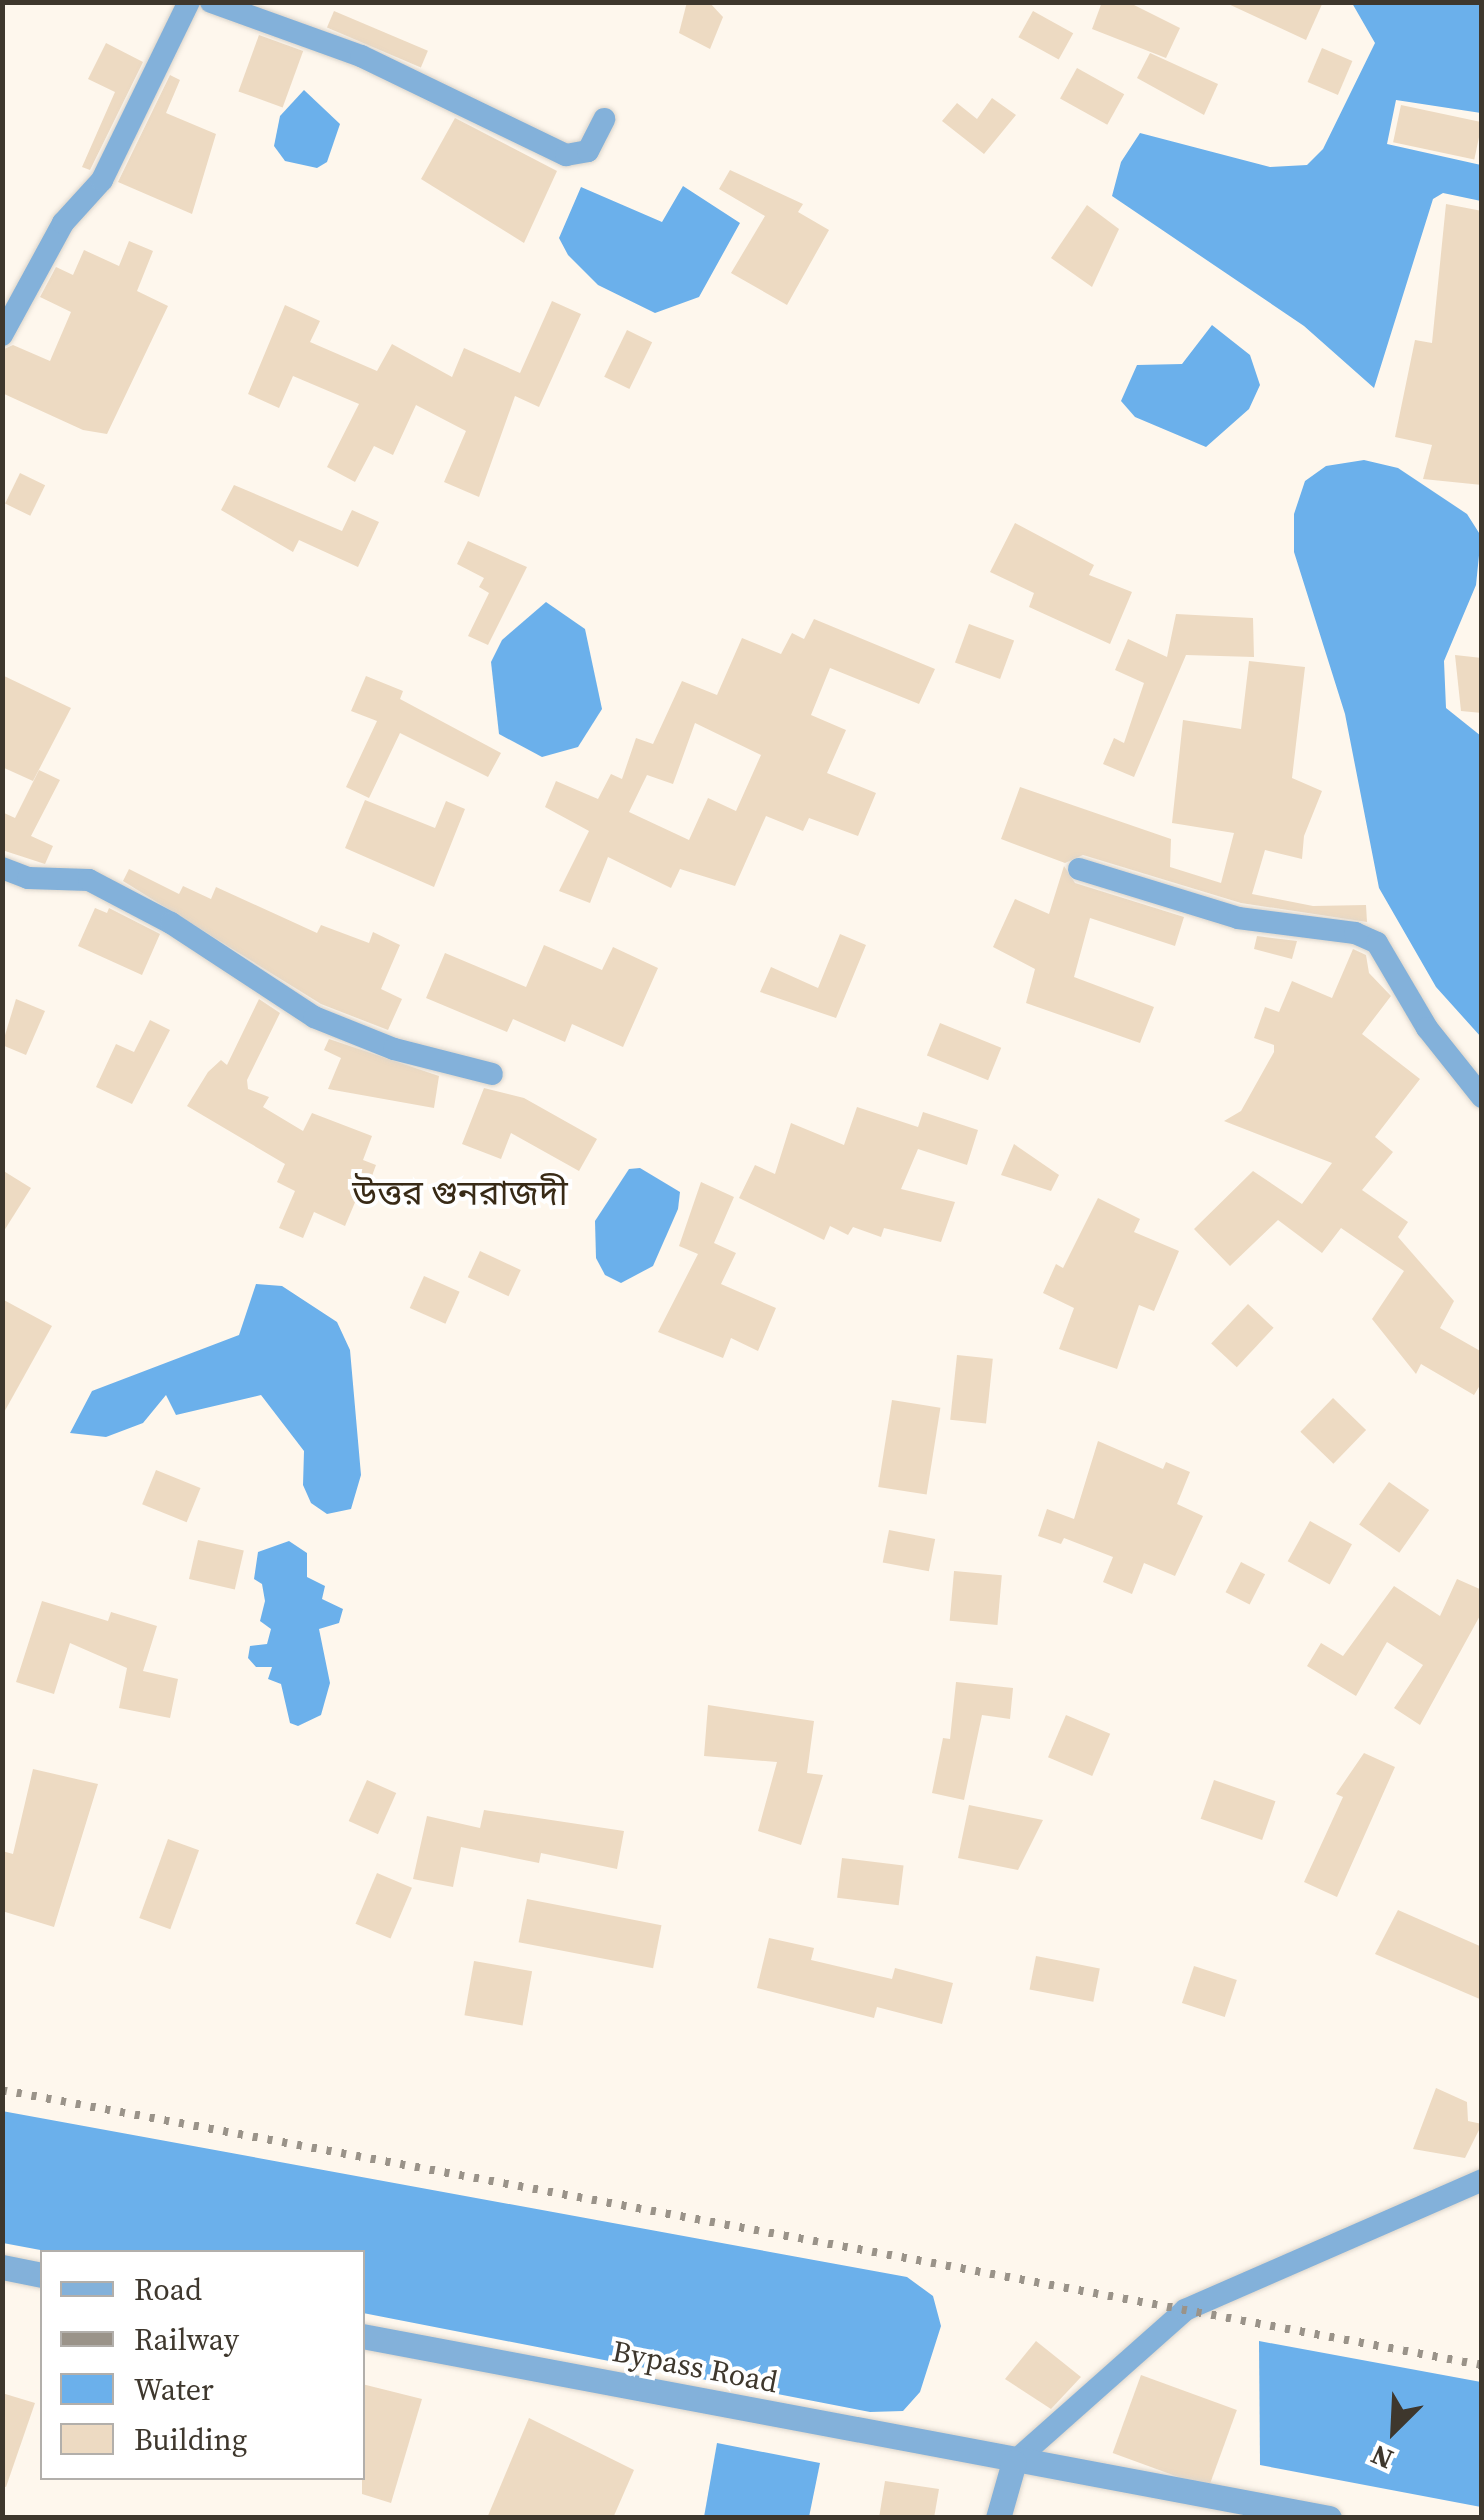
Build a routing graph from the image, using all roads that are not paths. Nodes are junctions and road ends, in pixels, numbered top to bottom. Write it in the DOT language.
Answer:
graph roads {
  1 [pos="189,2"];
  2 [pos="211,2"];
  3 [pos="604,119"];
  4 [pos="2,335"];
  5 [pos="2,868"];
  6 [pos="1078,869"];
  7 [pos="492,1074"];
  8 [pos="1482,1098"];
  9 [pos="1482,2180"];
  10 [pos="2,2267"];
  11 [pos="40,2274"];
  12 [pos="365,2337"];
  13 [pos="1014,2462"];
  14 [pos="998,2518"];
  15 [pos="1329,2518"];
  1 -- 4 [label="street"];
  2 -- 3 [label="street"];
  5 -- 7 [label="street"];
  6 -- 8 [label="street"];
  9 -- 13 [label="street"];
  10 -- 11 [label="street"];
  12 -- 13 [label="street, Bypass Road"];
  13 -- 14 [label="street"];
  13 -- 15 [label="street, Bypass Road"];
}
